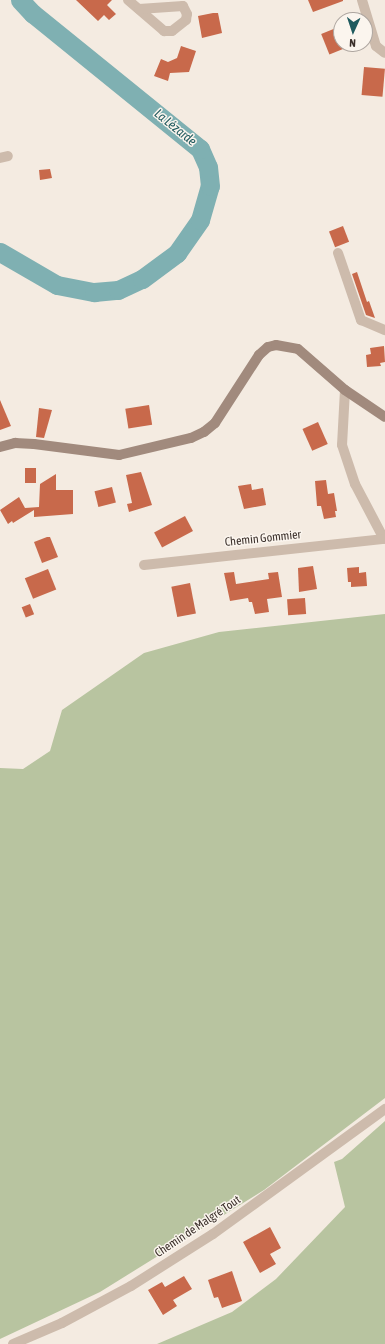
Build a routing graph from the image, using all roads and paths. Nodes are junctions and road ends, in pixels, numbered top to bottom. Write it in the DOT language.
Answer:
graph roads {
  1 [pos="128,0"];
  2 [pos="362,0"];
  3 [pos="139,9"];
  4 [pos="385,52"];
  5 [pos="338,253"];
  6 [pos="385,330"];
  7 [pos="345,390"];
  8 [pos="385,417"];
  9 [pos="0,447"];
  10 [pos="384,539"];
  11 [pos="144,565"];
  12 [pos="385,1109"];
  13 [pos="13,1344"];
  1 -- 3 [label="street"];
  2 -- 4 [label="street"];
  5 -- 6 [label="street"];
  7 -- 8 [label="main road"];
  7 -- 9 [label="main road"];
  7 -- 10 [label="street"];
  10 -- 11 [label="street, Chemin Gommier"];
  12 -- 13 [label="street, Chemin de Malgré Tout"];
}
